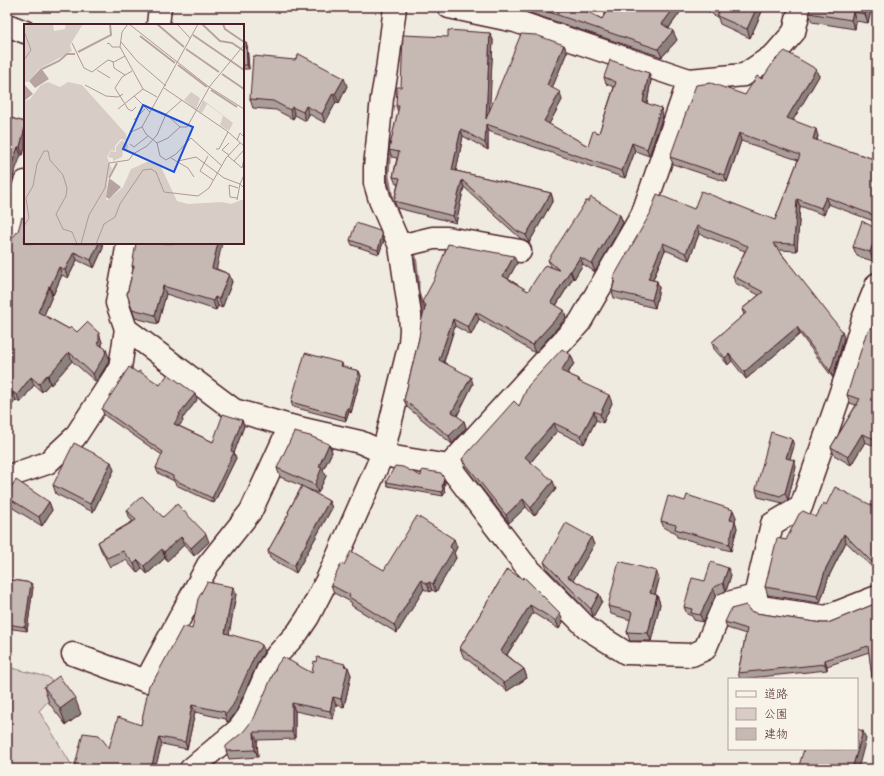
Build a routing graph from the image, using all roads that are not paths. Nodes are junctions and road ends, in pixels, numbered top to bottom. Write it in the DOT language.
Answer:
graph roads {
  1 [pos="160,7"];
  2 [pos="395,7"];
  3 [pos="448,7"];
  4 [pos="800,7"];
  5 [pos="158,24"];
  6 [pos="7,25"];
  7 [pos="24,32"];
  8 [pos="689,80"];
  9 [pos="24,184"];
  10 [pos="13,201"];
  11 [pos="7,234"];
  12 [pos="128,244"];
  13 [pos="407,244"];
  14 [pos="520,251"];
  15 [pos="877,284"];
  16 [pos="126,329"];
  17 [pos="290,426"];
  18 [pos="383,452"];
  19 [pos="449,466"];
  20 [pos="15,474"];
  21 [pos="755,596"];
  22 [pos="877,597"];
  23 [pos="73,654"];
  24 [pos="191,769"];
  1 -- 5 [label="street"];
  2 -- 13 [label="street"];
  3 -- 8 [label="street"];
  4 -- 8 [label="street"];
  6 -- 7 [label="street"];
  8 -- 19 [label="street"];
  9 -- 10 [label="street"];
  10 -- 11 [label="street"];
  12 -- 16 [label="street"];
  13 -- 14 [label="street"];
  13 -- 18 [label="street"];
  15 -- 21 [label="street"];
  16 -- 17 [label="street"];
  16 -- 20 [label="street"];
  17 -- 18 [label="street"];
  17 -- 23 [label="street"];
  18 -- 19 [label="street"];
  18 -- 24 [label="street"];
  19 -- 21 [label="street"];
  21 -- 22 [label="street"];
}
